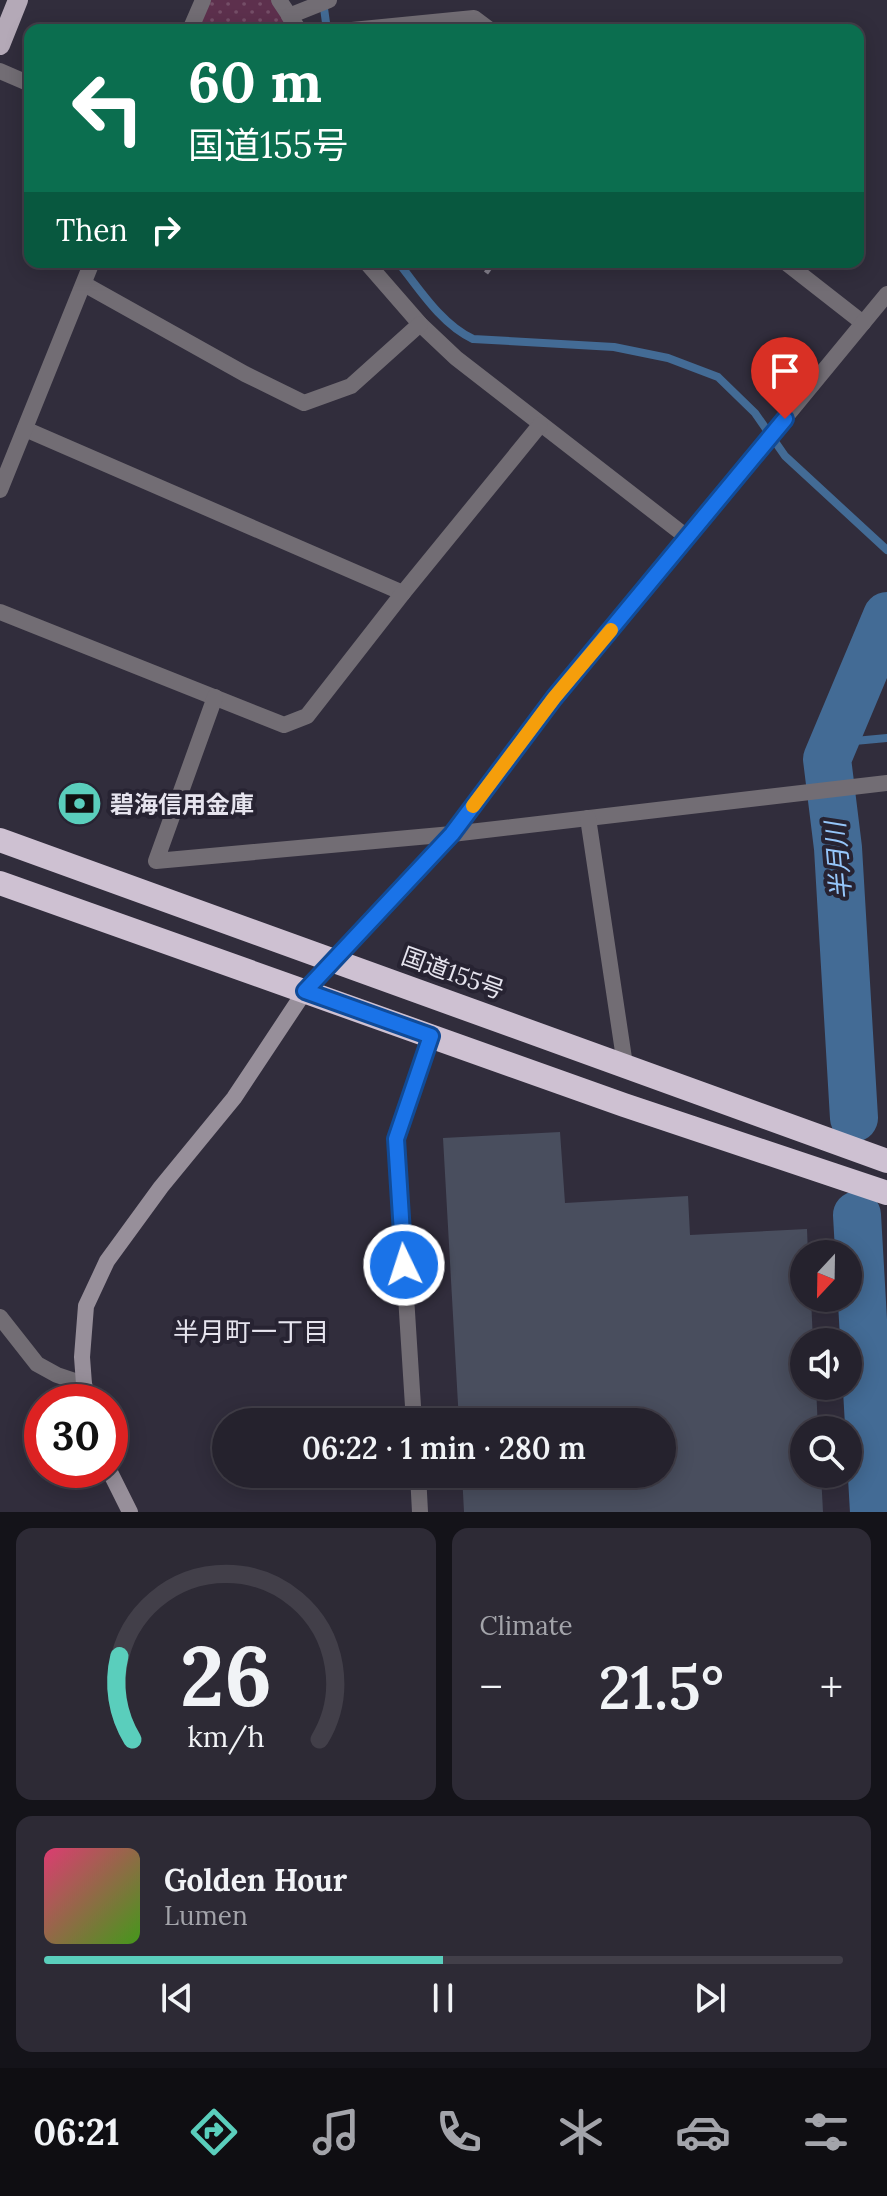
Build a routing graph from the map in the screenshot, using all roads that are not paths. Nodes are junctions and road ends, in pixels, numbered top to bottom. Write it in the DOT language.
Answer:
graph roads {
  1 [pos="18,0"];
  2 [pos="203,0"];
  3 [pos="279,0"];
  4 [pos="329,0"];
  5 [pos="294,23"];
  6 [pos="193,24"];
  7 [pos="413,24"];
  8 [pos="482,24"];
  9 [pos="0,45"];
  10 [pos="0,71"];
  11 [pos="24,81"];
  12 [pos="90,268"];
  13 [pos="371,268"];
  14 [pos="793,268"];
  15 [pos="84,284"];
  16 [pos="887,294"];
  17 [pos="863,323"];
  18 [pos="420,324"];
  19 [pos="540,425"];
  20 [pos="25,429"];
  21 [pos="0,490"];
  22 [pos="688,538"];
  23 [pos="403,593"];
  24 [pos="0,612"];
  25 [pos="215,697"];
  26 [pos="887,783"];
  27 [pos="588,818"];
  28 [pos="452,834"];
  29 [pos="0,840"];
  30 [pos="0,883"];
  31 [pos="333,960"];
  32 [pos="305,991"];
  33 [pos="431,1036"];
  34 [pos="625,1065"];
  35 [pos="887,1161"];
  36 [pos="887,1193"];
  37 [pos="0,1317"];
  38 [pos="84,1384"];
  39 [pos="413,1408"];
  40 [pos="118,1488"];
  41 [pos="419,1488"];
  42 [pos="130,1512"];
  43 [pos="420,1512"];
  1 -- 9 [label="main road"];
  2 -- 6 [label="street"];
  3 -- 5 [label="street"];
  4 -- 5 [label="street"];
  7 -- 8 [label="street"];
  10 -- 11 [label="street"];
  12 -- 15 [label="street"];
  13 -- 18 [label="street"];
  14 -- 17 [label="street"];
  15 -- 18 [label="street"];
  15 -- 20 [label="street"];
  16 -- 17 [label="street"];
  17 -- 22 [label="street"];
  18 -- 19 [label="street"];
  19 -- 22 [label="street"];
  19 -- 23 [label="street"];
  20 -- 21 [label="street"];
  20 -- 23 [label="street"];
  22 -- 28 [label="street"];
  23 -- 25 [label="street"];
  24 -- 25 [label="street"];
  25 -- 28 [label="street"];
  26 -- 27 [label="street"];
  27 -- 28 [label="street"];
  27 -- 34 [label="street"];
  28 -- 31 [label="street"];
  29 -- 31 [label="highway, 国道155号"];
  30 -- 32 [label="highway"];
  31 -- 32 [label="street"];
  31 -- 34 [label="highway, 国道155号"];
  32 -- 33 [label="highway"];
  32 -- 38 [label="street"];
  33 -- 36 [label="highway"];
  33 -- 39 [label="street"];
  34 -- 35 [label="highway, 国道155号"];
  37 -- 38 [label="street"];
  40 -- 42 [label="street"];
  41 -- 43 [label="street"];
}
